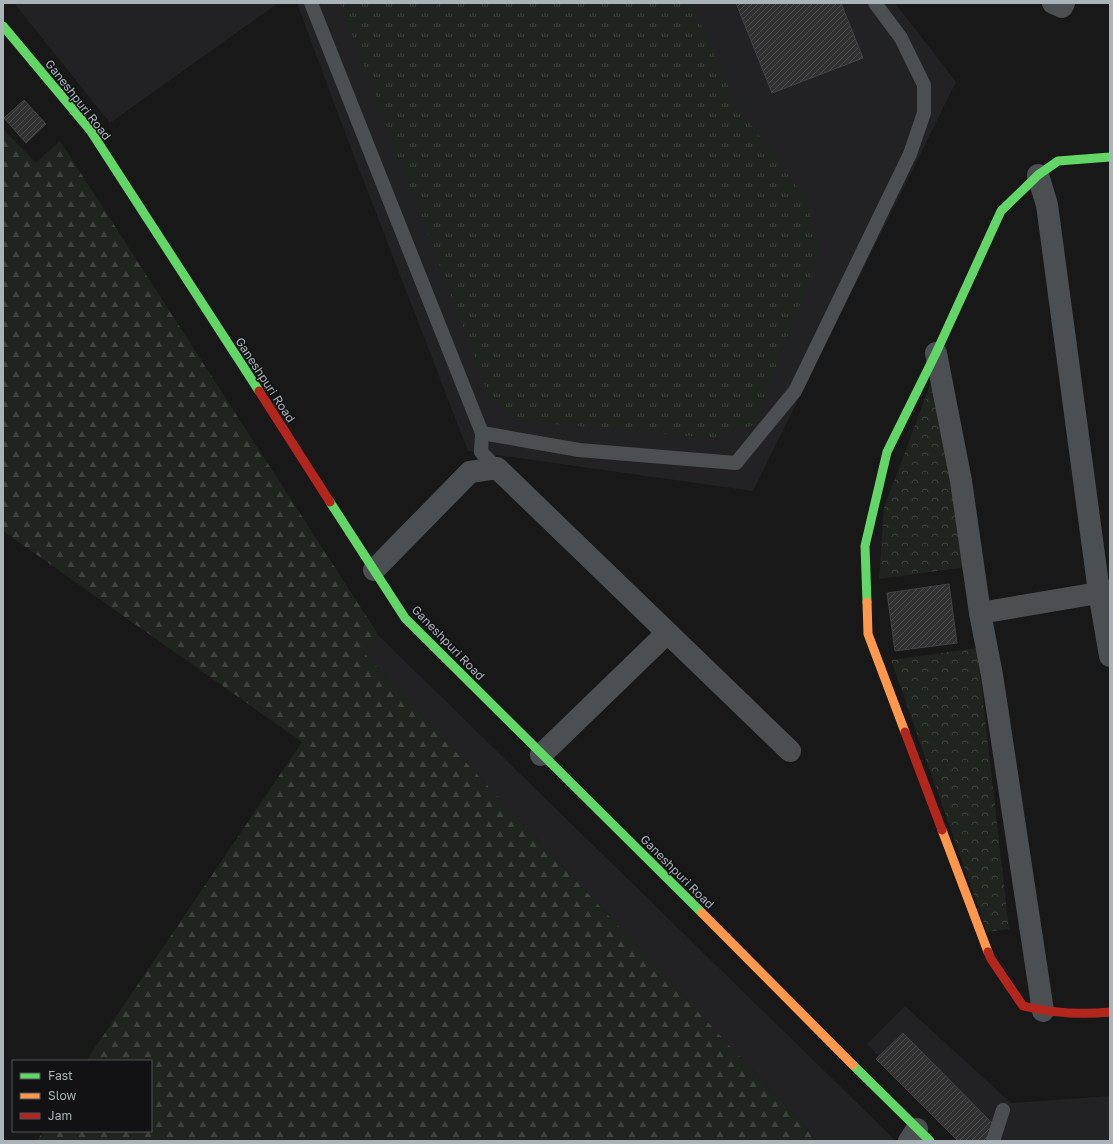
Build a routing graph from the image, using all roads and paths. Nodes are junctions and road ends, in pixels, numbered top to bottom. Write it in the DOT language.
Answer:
graph roads {
  1 [pos="311,3"];
  2 [pos="875,3"];
  3 [pos="1053,3"];
  4 [pos="1064,3"];
  5 [pos="3,26"];
  6 [pos="1110,157"];
  7 [pos="1038,175"];
  8 [pos="936,353"];
  9 [pos="482,433"];
  10 [pos="497,468"];
  11 [pos="374,570"];
  12 [pos="1104,592"];
  13 [pos="980,613"];
  14 [pos="667,633"];
  15 [pos="1110,656"];
  16 [pos="790,751"];
  17 [pos="542,755"];
  18 [pos="1043,1011"];
  19 [pos="1110,1012"];
  20 [pos="1004,1110"];
  21 [pos="918,1137"];
  22 [pos="993,1141"];
  1 -- 9 [label="lane"];
  2 -- 9 [label="lane"];
  3 -- 4 [label="street"];
  5 -- 11 [label="street, Ganeshpuri Road"];
  6 -- 7 [label="street"];
  7 -- 8 [label="street"];
  7 -- 12 [label="street"];
  8 -- 13 [label="street"];
  8 -- 18 [label="street"];
  9 -- 10 [label="lane"];
  10 -- 11 [label="street"];
  10 -- 14 [label="street"];
  11 -- 17 [label="street, Ganeshpuri Road"];
  12 -- 13 [label="street"];
  12 -- 15 [label="street"];
  13 -- 18 [label="street"];
  14 -- 16 [label="street"];
  14 -- 17 [label="street"];
  17 -- 21 [label="street, Ganeshpuri Road"];
  18 -- 19 [label="street"];
  20 -- 22 [label="lane"];
}
